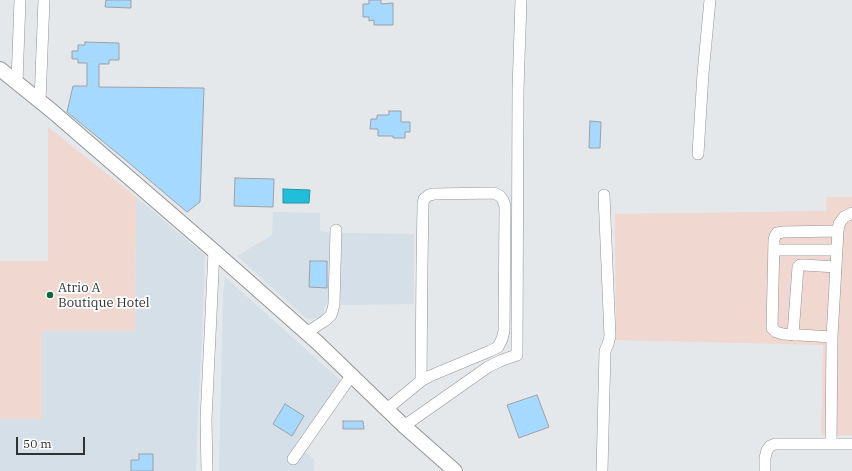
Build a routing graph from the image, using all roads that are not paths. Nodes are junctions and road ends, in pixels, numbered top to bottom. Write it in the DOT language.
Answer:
graph roads {
  1 [pos="20,0"];
  2 [pos="44,0"];
  3 [pos="521,0"];
  4 [pos="710,0"];
  5 [pos="0,69"];
  6 [pos="17,82"];
  7 [pos="40,101"];
  8 [pos="698,154"];
  9 [pos="604,195"];
  10 [pos="852,213"];
  11 [pos="336,230"];
  12 [pos="838,231"];
  13 [pos="774,250"];
  14 [pos="837,250"];
  15 [pos="214,251"];
  16 [pos="836,266"];
  17 [pos="306,332"];
  18 [pos="793,335"];
  19 [pos="832,337"];
  20 [pos="351,376"];
  21 [pos="421,381"];
  22 [pos="387,409"];
  23 [pos="404,426"];
  24 [pos="831,444"];
  25 [pos="852,444"];
  26 [pos="293,459"];
  27 [pos="207,471"];
  28 [pos="455,471"];
  29 [pos="602,471"];
  30 [pos="765,471"];
  1 -- 6 [label="street"];
  2 -- 7 [label="street"];
  3 -- 23 [label="street"];
  4 -- 8 [label="street"];
  5 -- 6 [label="main road"];
  6 -- 7 [label="main road"];
  7 -- 15 [label="main road"];
  9 -- 29 [label="street"];
  10 -- 12 [label="street"];
  11 -- 17 [label="street"];
  12 -- 13 [label="street"];
  12 -- 14 [label="street"];
  13 -- 14 [label="street"];
  13 -- 18 [label="street"];
  14 -- 16 [label="street"];
  15 -- 17 [label="main road"];
  15 -- 27 [label="street"];
  16 -- 18 [label="street"];
  16 -- 19 [label="street"];
  17 -- 20 [label="main road"];
  18 -- 19 [label="street"];
  19 -- 24 [label="street"];
  20 -- 22 [label="main road"];
  20 -- 26 [label="street"];
  21 -- 21 [label="street"];
  21 -- 22 [label="street"];
  22 -- 23 [label="main road"];
  23 -- 28 [label="main road"];
  24 -- 25 [label="street"];
  24 -- 30 [label="street"];
}
